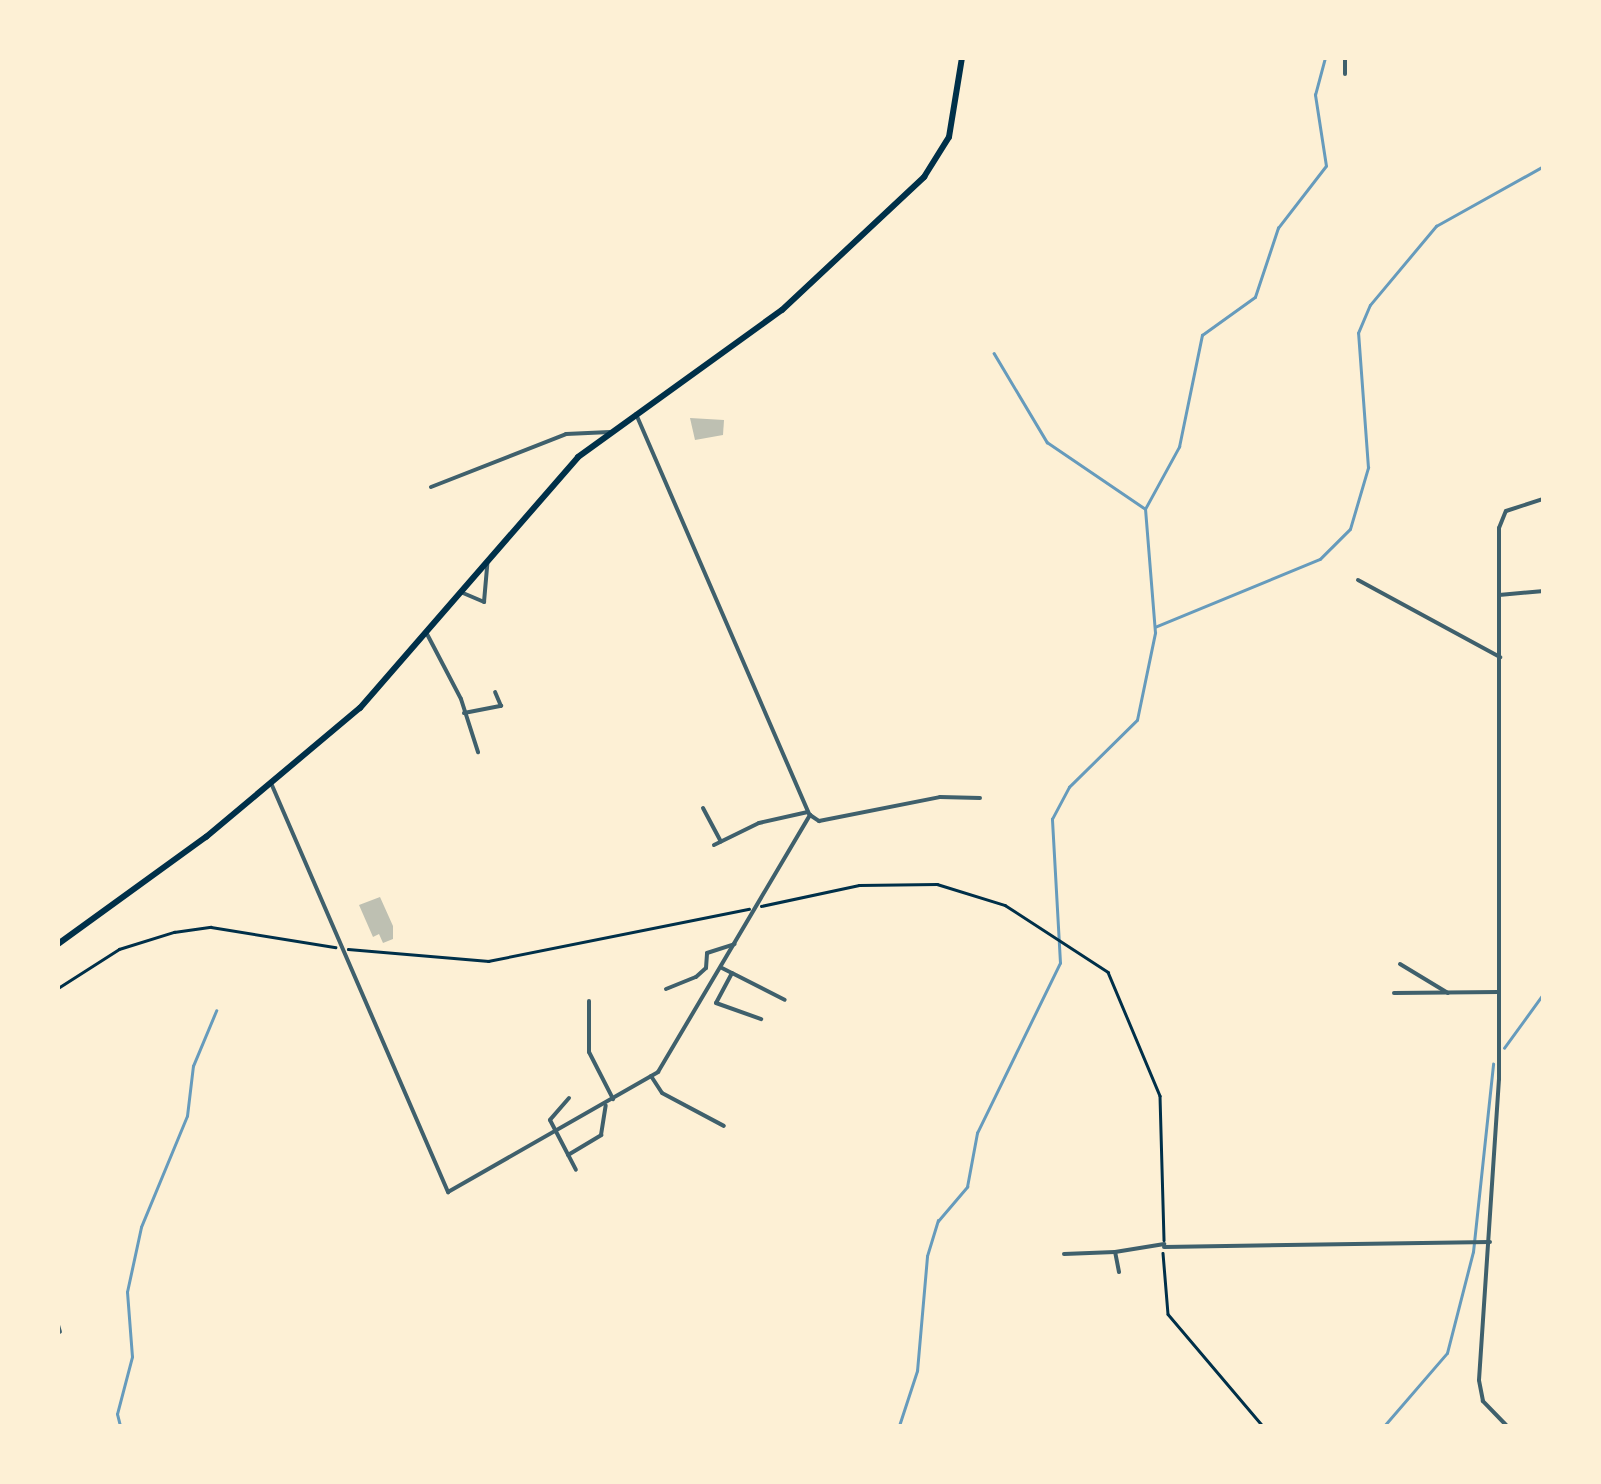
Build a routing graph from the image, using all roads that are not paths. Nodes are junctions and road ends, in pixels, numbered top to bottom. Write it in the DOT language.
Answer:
graph roads {
  1 [pos="962,58"];
  2 [pos="1345,58"];
  3 [pos="1345,74"];
  4 [pos="636,414"];
  5 [pos="610,432"];
  6 [pos="431,488"];
  7 [pos="1544,499"];
  8 [pos="486,564"];
  9 [pos="1358,580"];
  10 [pos="1544,591"];
  11 [pos="462,592"];
  12 [pos="1500,595"];
  13 [pos="427,634"];
  14 [pos="1500,658"];
  15 [pos="495,692"];
  16 [pos="464,713"];
  17 [pos="478,752"];
  18 [pos="271,783"];
  19 [pos="980,798"];
  20 [pos="703,808"];
  21 [pos="809,814"];
  22 [pos="721,842"];
  23 [pos="714,846"];
  24 [pos="58,944"];
  25 [pos="735,944"];
  26 [pos="1400,964"];
  27 [pos="722,968"];
  28 [pos="732,974"];
  29 [pos="666,989"];
  30 [pos="1500,992"];
  31 [pos="1394,993"];
  32 [pos="1448,993"];
  33 [pos="786,1000"];
  34 [pos="589,1001"];
  35 [pos="761,1019"];
  36 [pos="652,1076"];
  37 [pos="569,1098"];
  38 [pos="612,1099"];
  39 [pos="605,1104"];
  40 [pos="724,1126"];
  41 [pos="556,1133"];
  42 [pos="568,1155"];
  43 [pos="576,1170"];
  44 [pos="1490,1242"];
  45 [pos="1116,1252"];
  46 [pos="1064,1254"];
  47 [pos="1118,1272"];
  48 [pos="58,1326"];
  49 [pos="60,1332"];
  50 [pos="1507,1426"];
  1 -- 4 [label="main road"];
  2 -- 3 [label="street"];
  4 -- 5 [label="main road"];
  4 -- 21 [label="street"];
  5 -- 6 [label="street"];
  5 -- 8 [label="main road"];
  7 -- 12 [label="street"];
  8 -- 11 [label="main road"];
  8 -- 11 [label="street"];
  9 -- 14 [label="street"];
  10 -- 12 [label="street"];
  11 -- 13 [label="main road"];
  12 -- 14 [label="street"];
  13 -- 16 [label="street"];
  13 -- 18 [label="main road"];
  14 -- 30 [label="street"];
  15 -- 16 [label="street"];
  16 -- 17 [label="street"];
  18 -- 24 [label="main road"];
  18 -- 41 [label="street"];
  19 -- 21 [label="street"];
  20 -- 22 [label="street"];
  21 -- 22 [label="street"];
  21 -- 25 [label="street"];
  22 -- 23 [label="street"];
  25 -- 27 [label="street"];
  25 -- 29 [label="street"];
  26 -- 32 [label="street"];
  27 -- 28 [label="street"];
  27 -- 36 [label="street"];
  28 -- 33 [label="street"];
  28 -- 35 [label="street"];
  30 -- 32 [label="street"];
  30 -- 44 [label="street"];
  31 -- 32 [label="street"];
  34 -- 38 [label="street"];
  36 -- 38 [label="street"];
  36 -- 40 [label="street"];
  37 -- 41 [label="street"];
  38 -- 39 [label="street"];
  39 -- 41 [label="street"];
  39 -- 42 [label="street"];
  41 -- 42 [label="street"];
  42 -- 43 [label="street"];
  44 -- 45 [label="street"];
  44 -- 50 [label="street"];
  45 -- 46 [label="street"];
  45 -- 47 [label="street"];
  48 -- 49 [label="street"];
}
